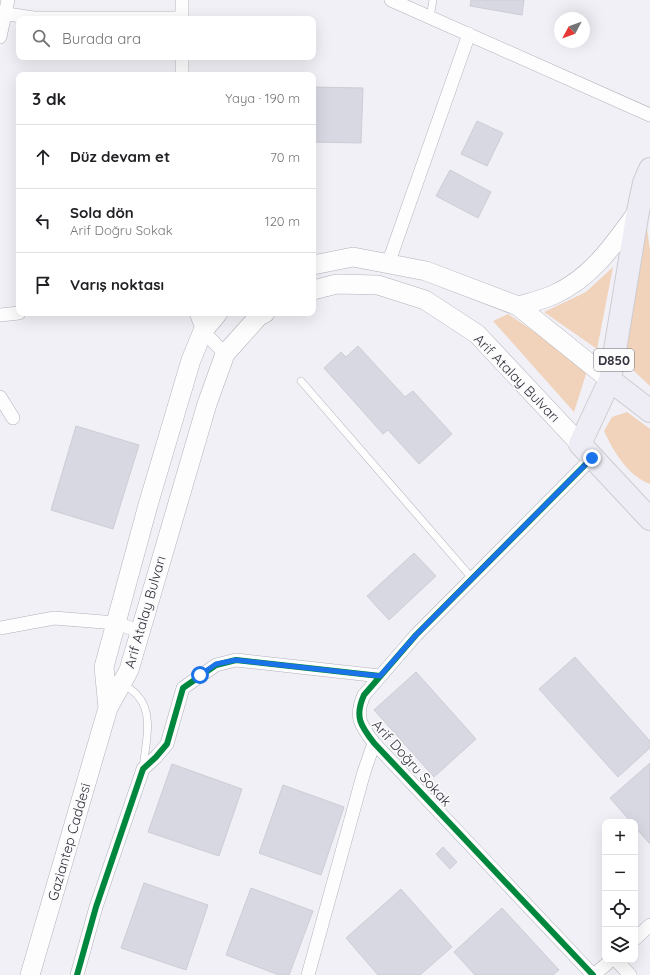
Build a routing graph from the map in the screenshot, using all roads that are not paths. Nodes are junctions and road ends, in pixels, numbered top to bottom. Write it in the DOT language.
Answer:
graph roads {
  1 [pos="8,0"];
  2 [pos="182,0"];
  3 [pos="392,0"];
  4 [pos="433,0"];
  5 [pos="3,14"];
  6 [pos="18,16"];
  7 [pos="182,16"];
  8 [pos="430,17"];
  9 [pos="469,34"];
  10 [pos="0,37"];
  11 [pos="182,60"];
  12 [pos="182,72"];
  13 [pos="650,115"];
  14 [pos="650,169"];
  15 [pos="638,211"];
  16 [pos="316,264"];
  17 [pos="388,264"];
  18 [pos="316,289"];
  19 [pos="518,306"];
  20 [pos="16,313"];
  21 [pos="0,315"];
  22 [pos="197,316"];
  23 [pos="215,316"];
  24 [pos="259,316"];
  25 [pos="202,331"];
  26 [pos="225,354"];
  27 [pos="301,380"];
  28 [pos="610,380"];
  29 [pos="0,397"];
  30 [pos="650,411"];
  31 [pos="13,418"];
  32 [pos="586,451"];
  33 [pos="650,519"];
  34 [pos="472,578"];
  35 [pos="116,623"];
  36 [pos="0,628"];
  37 [pos="142,632"];
  38 [pos="380,676"];
  39 [pos="122,683"];
  40 [pos="108,708"];
  41 [pos="374,743"];
  42 [pos="143,769"];
  43 [pos="607,963"];
  44 [pos="619,963"];
  45 [pos="30,975"];
  46 [pos="77,975"];
  47 [pos="308,975"];
  48 [pos="593,975"];
  49 [pos="630,975"];
  1 -- 5 [label="street"];
  2 -- 7 [label="street"];
  3 -- 8 [label="street"];
  4 -- 8 [label="lane"];
  5 -- 6 [label="street"];
  5 -- 10 [label="street"];
  8 -- 9 [label="street"];
  9 -- 13 [label="street"];
  9 -- 17 [label="street"];
  11 -- 12 [label="street"];
  14 -- 15 [label="highway, D850"];
  15 -- 19 [label="main road"];
  15 -- 28 [label="highway, D850"];
  16 -- 17 [label="main road"];
  17 -- 19 [label="main road"];
  18 -- 32 [label="main road, Arif Atalay Bulvarı"];
  19 -- 28 [label="main road"];
  20 -- 21 [label="street"];
  22 -- 25 [label="street"];
  23 -- 25 [label="main road, Arif Atalay Bulvarı"];
  24 -- 26 [label="main road, Arif Atalay Bulvarı"];
  25 -- 26 [label="street"];
  25 -- 35 [label="main road, Arif Atalay Bulvarı"];
  26 -- 37 [label="main road, Arif Atalay Bulvarı"];
  27 -- 34 [label="lane"];
  28 -- 30 [label="highway"];
  28 -- 32 [label="highway, D850"];
  29 -- 31 [label="street"];
  32 -- 33 [label="highway"];
  32 -- 34 [label="street, Arif Doğru Sokak"];
  34 -- 38 [label="street, Arif Doğru Sokak"];
  35 -- 36 [label="street"];
  35 -- 37 [label="street"];
  35 -- 40 [label="main road, Arif Atalay Bulvarı"];
  37 -- 39 [label="main road, Arif Atalay Bulvarı"];
  38 -- 41 [label="street, Arif Doğru Sokak"];
  38 -- 42 [label="street"];
  39 -- 40 [label="main road, Arif Atalay Bulvarı"];
  39 -- 42 [label="lane"];
  40 -- 45 [label="main road, Gaziantep Caddesi"];
  41 -- 47 [label="street"];
  41 -- 48 [label="street, Arif Doğru Sokak"];
  42 -- 46 [label="street"];
  43 -- 48 [label="street"];
  44 -- 49 [label="street"];
}
